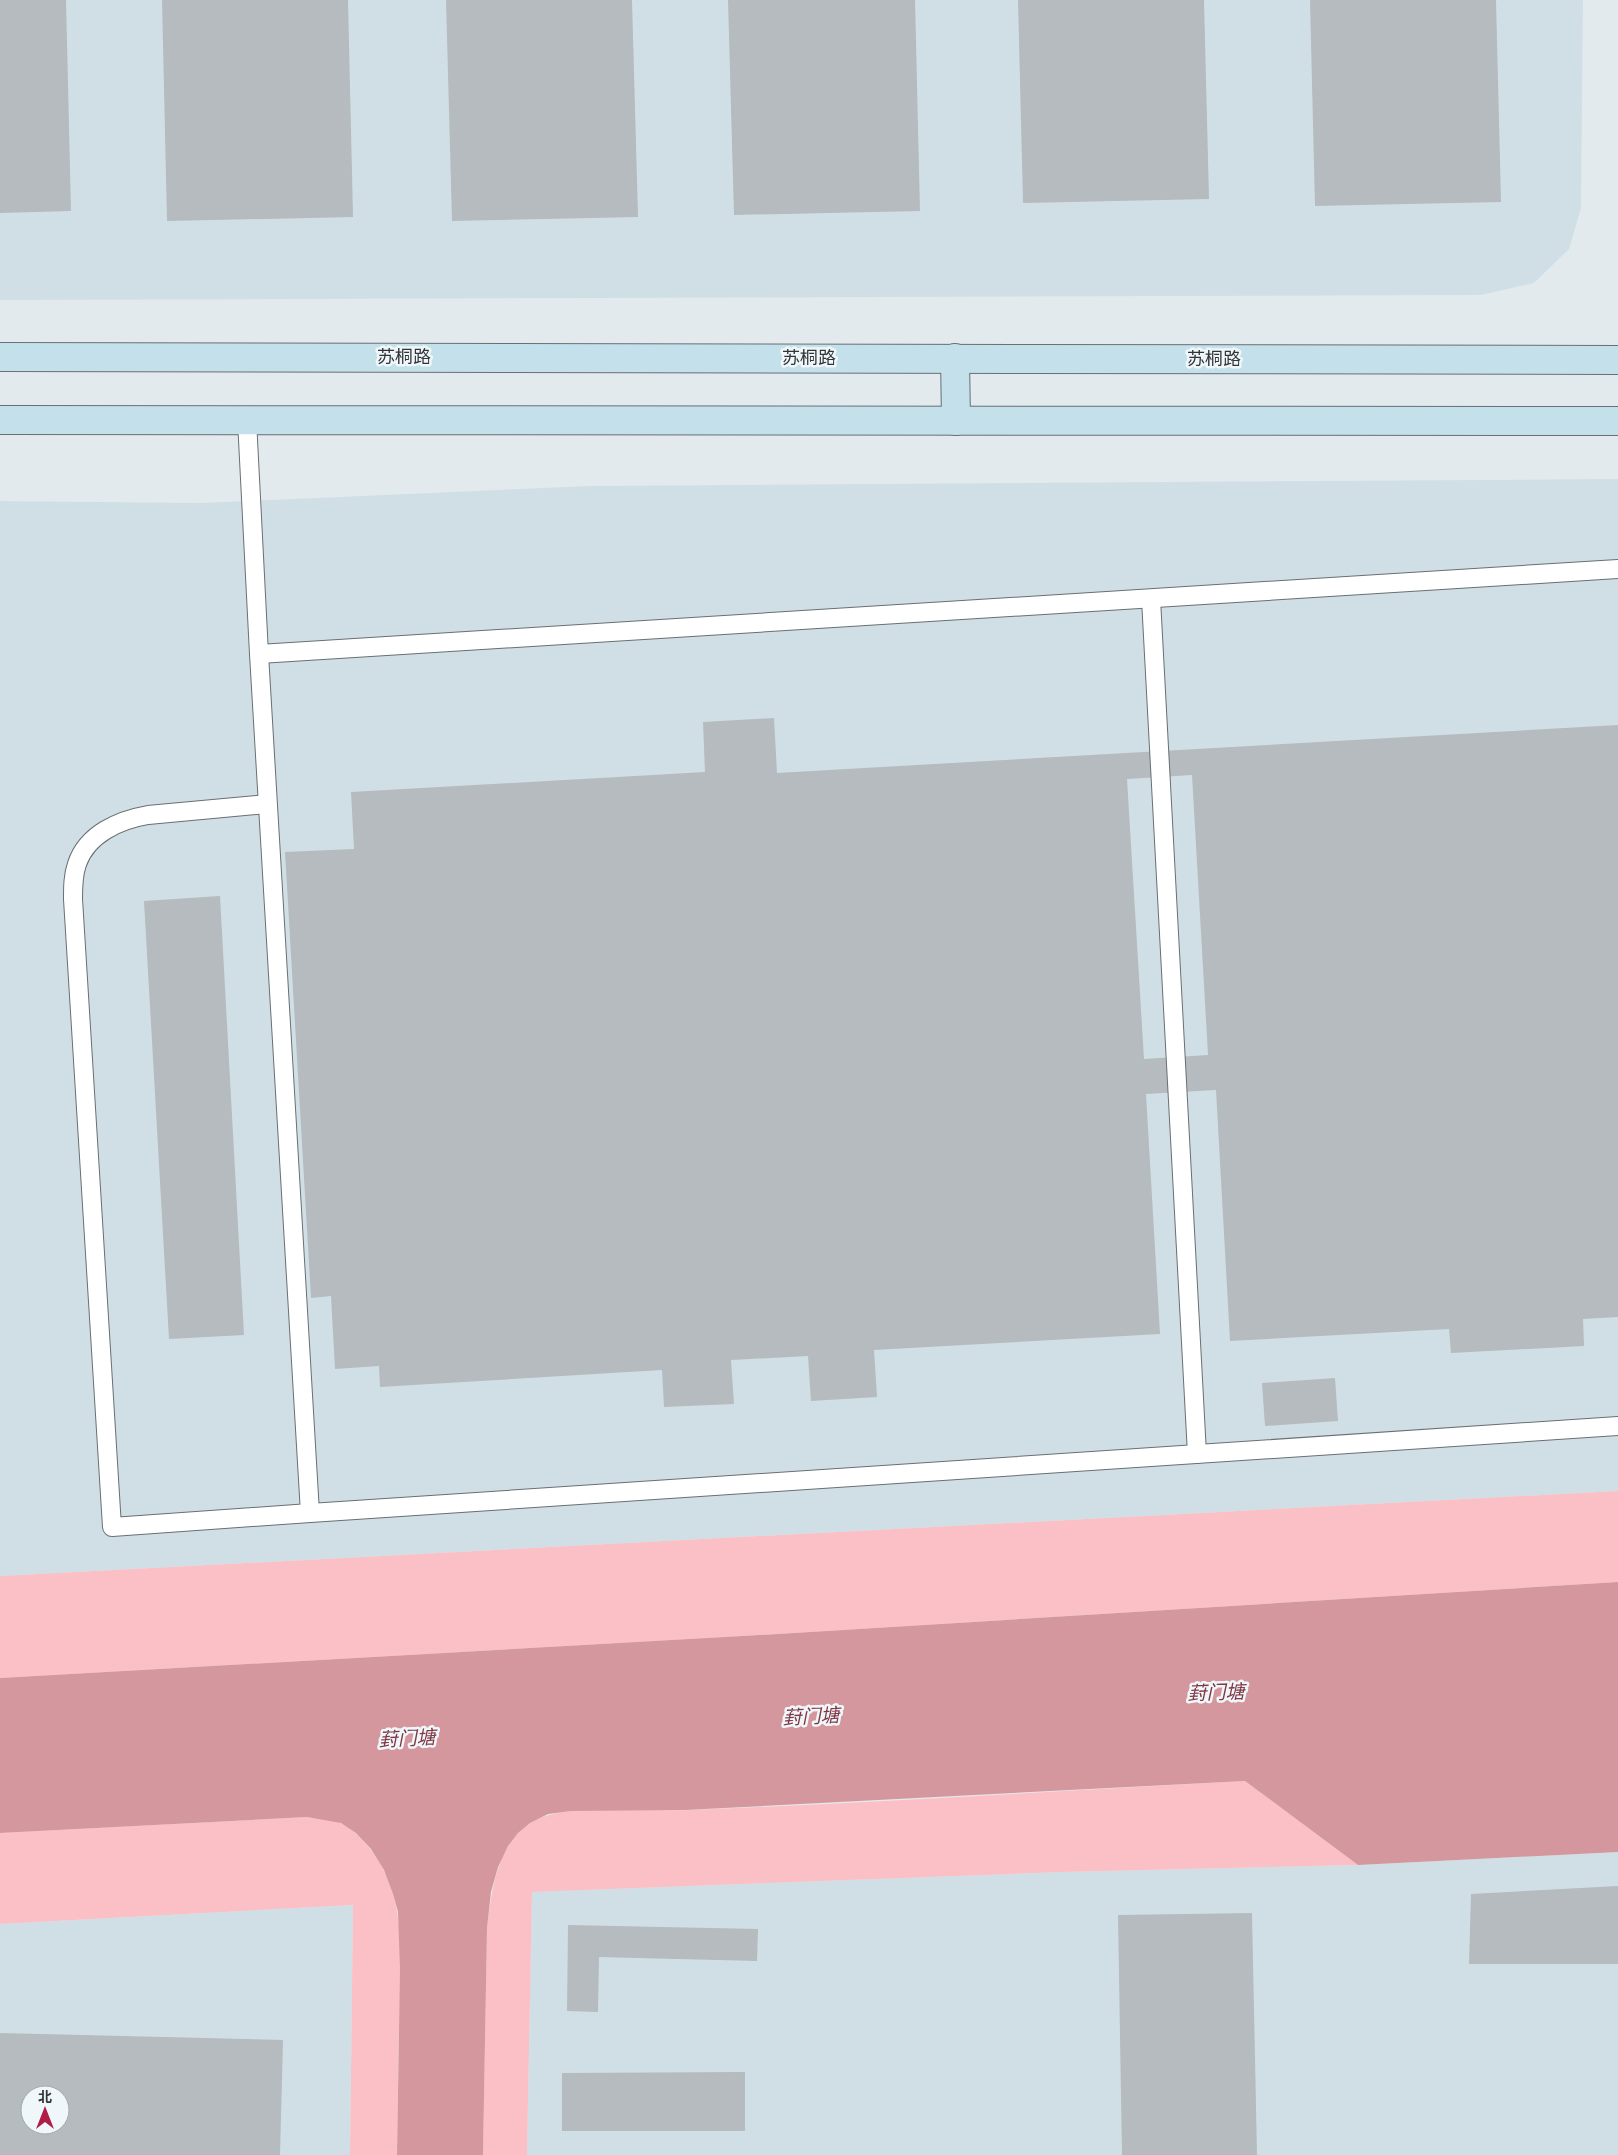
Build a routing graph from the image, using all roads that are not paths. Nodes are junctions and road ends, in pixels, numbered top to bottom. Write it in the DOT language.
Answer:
graph roads {
  1 [pos="0,357"];
  2 [pos="954,358"];
  3 [pos="1618,360"];
  4 [pos="0,420"];
  5 [pos="247,420"];
  6 [pos="956,421"];
  7 [pos="1618,422"];
  8 [pos="1618,570"];
  9 [pos="1151,599"];
  10 [pos="259,654"];
  11 [pos="267,804"];
  12 [pos="1618,1426"];
  13 [pos="1197,1454"];
  14 [pos="310,1513"];
  1 -- 2 [label="main road, 苏桐路"];
  2 -- 3 [label="main road, 苏桐路"];
  2 -- 6 [label="main road"];
  4 -- 5 [label="main road"];
  5 -- 6 [label="main road"];
  5 -- 10 [label="lane"];
  6 -- 7 [label="main road"];
  8 -- 9 [label="lane"];
  9 -- 10 [label="lane"];
  9 -- 13 [label="lane"];
  10 -- 11 [label="lane"];
  11 -- 14 [label="lane"];
  11 -- 14 [label="lane"];
  12 -- 13 [label="lane"];
  13 -- 14 [label="lane"];
}
